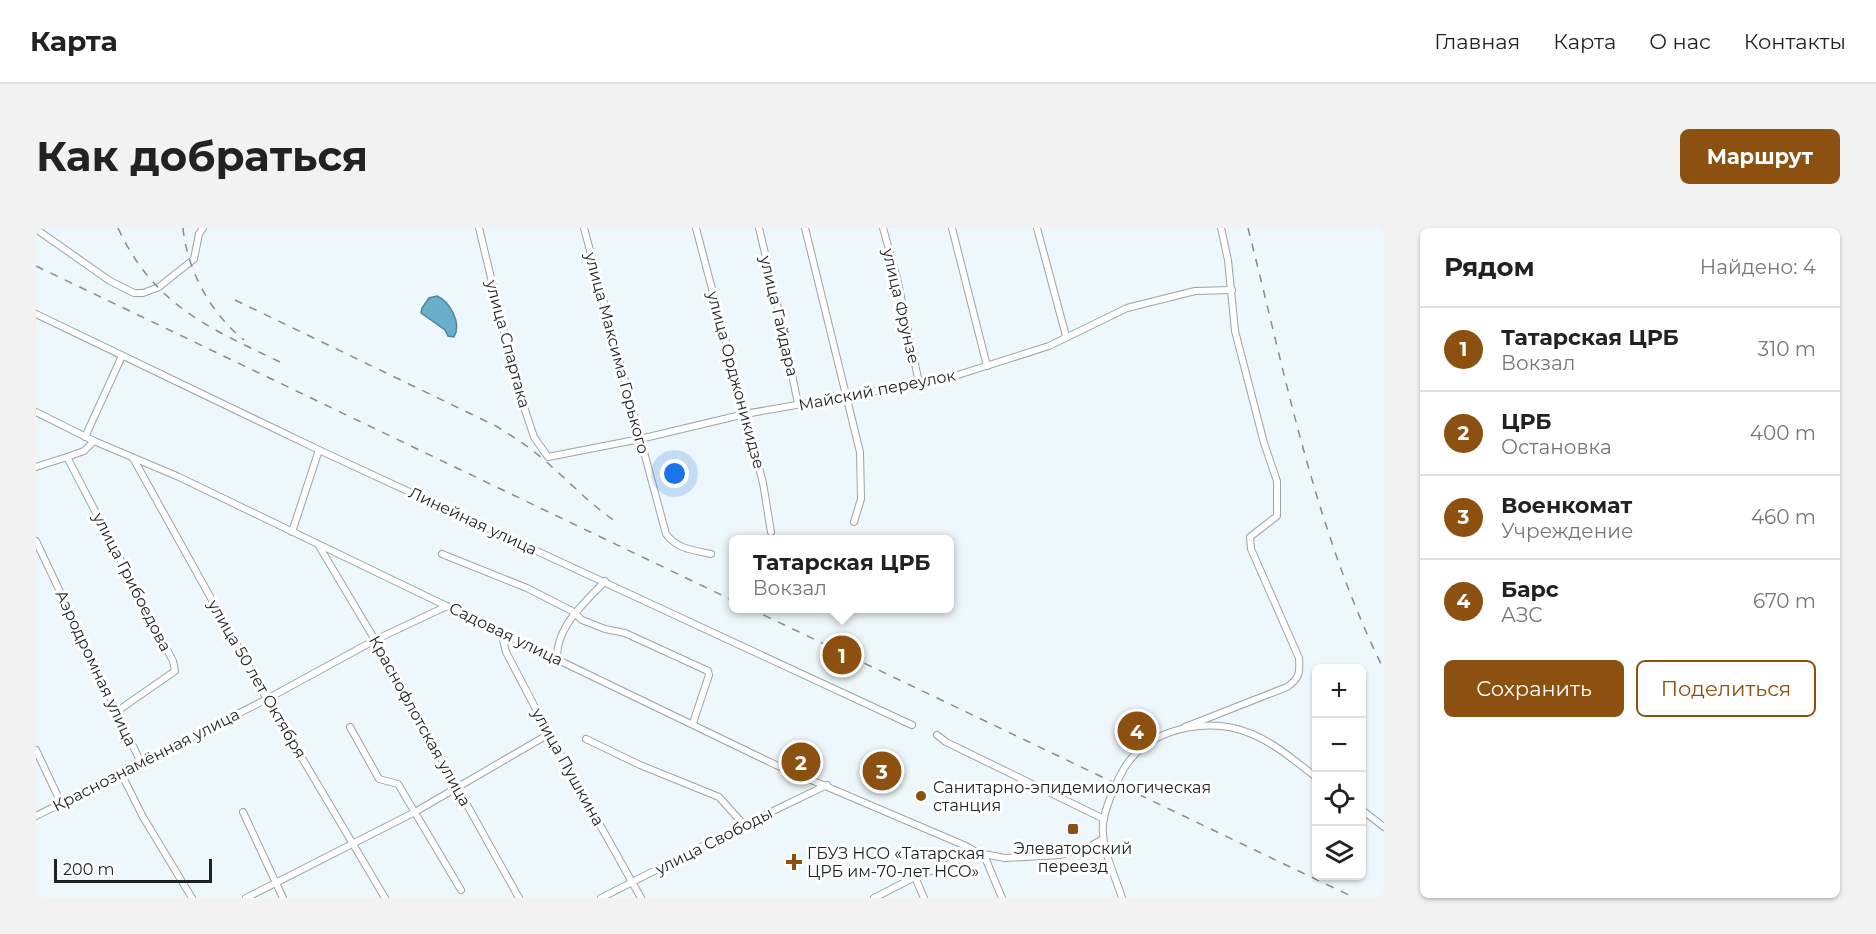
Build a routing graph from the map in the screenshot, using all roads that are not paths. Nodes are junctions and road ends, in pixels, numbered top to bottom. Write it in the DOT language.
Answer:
graph roads {
  1 [pos="203,228"];
  2 [pos="479,228"];
  3 [pos="584,228"];
  4 [pos="696,228"];
  5 [pos="759,228"];
  6 [pos="805,228"];
  7 [pos="884,228"];
  8 [pos="952,228"];
  9 [pos="1037,228"];
  10 [pos="1221,228"];
  11 [pos="36,229"];
  12 [pos="1232,290"];
  13 [pos="36,314"];
  14 [pos="1066,336"];
  15 [pos="122,356"];
  16 [pos="987,366"];
  17 [pos="919,383"];
  18 [pos="845,398"];
  19 [pos="798,404"];
  20 [pos="36,412"];
  21 [pos="745,414"];
  22 [pos="85,436"];
  23 [pos="640,439"];
  24 [pos="94,441"];
  25 [pos="319,450"];
  26 [pos="67,457"];
  27 [pos="133,457"];
  28 [pos="548,457"];
  29 [pos="36,467"];
  30 [pos="854,522"];
  31 [pos="292,532"];
  32 [pos="771,532"];
  33 [pos="36,541"];
  34 [pos="319,545"];
  35 [pos="442,554"];
  36 [pos="711,554"];
  37 [pos="604,581"];
  38 [pos="447,606"];
  39 [pos="575,614"];
  40 [pos="501,632"];
  41 [pos="375,640"];
  42 [pos="557,659"];
  43 [pos="267,699"];
  44 [pos="116,712"];
  45 [pos="693,723"];
  46 [pos="912,725"];
  47 [pos="350,727"];
  48 [pos="1185,727"];
  49 [pos="549,734"];
  50 [pos="937,735"];
  51 [pos="586,739"];
  52 [pos="36,750"];
  53 [pos="141,763"];
  54 [pos="121,773"];
  55 [pos="1312,773"];
  56 [pos="827,785"];
  57 [pos="457,786"];
  58 [pos="61,803"];
  59 [pos="243,812"];
  60 [pos="415,812"];
  61 [pos="1366,813"];
  62 [pos="36,816"];
  63 [pos="1104,819"];
  64 [pos="744,825"];
  65 [pos="1384,827"];
  66 [pos="1103,839"];
  67 [pos="353,844"];
  68 [pos="981,854"];
  69 [pos="915,877"];
  70 [pos="632,882"];
  71 [pos="276,883"];
  72 [pos="461,890"];
  73 [pos="192,898"];
  74 [pos="246,898"];
  75 [pos="283,898"];
  76 [pos="385,898"];
  77 [pos="519,898"];
  78 [pos="601,898"];
  79 [pos="641,898"];
  80 [pos="874,898"];
  81 [pos="924,898"];
  82 [pos="1002,898"];
  83 [pos="1122,898"];
  1 -- 11 [label="street"];
  2 -- 28 [label="street, улица Спартака"];
  3 -- 23 [label="street, улица Максима Горького"];
  4 -- 21 [label="street, улица Орджоникидзе"];
  5 -- 19 [label="street, улица Гайдара"];
  6 -- 18 [label="street"];
  7 -- 17 [label="street, улица Фрунзе"];
  8 -- 16 [label="street"];
  9 -- 14 [label="street"];
  10 -- 12 [label="street"];
  12 -- 14 [label="street, Майский переулок"];
  12 -- 48 [label="street"];
  13 -- 15 [label="street, Линейная улица"];
  14 -- 16 [label="street, Майский переулок"];
  15 -- 22 [label="street"];
  15 -- 25 [label="street, Линейная улица"];
  16 -- 17 [label="street, Майский переулок"];
  17 -- 18 [label="street, Майский переулок"];
  18 -- 19 [label="street, Майский переулок"];
  18 -- 30 [label="street"];
  19 -- 21 [label="street, Майский переулок"];
  20 -- 22 [label="street, Садовая улица"];
  21 -- 23 [label="street, Майский переулок"];
  21 -- 32 [label="street, улица Орджоникидзе"];
  22 -- 24 [label="street, Садовая улица"];
  23 -- 28 [label="street, Майский переулок"];
  23 -- 36 [label="street, улица Максима Горького"];
  24 -- 26 [label="street"];
  24 -- 27 [label="street, Садовая улица"];
  25 -- 31 [label="street"];
  25 -- 37 [label="street, Линейная улица"];
  26 -- 29 [label="street"];
  26 -- 44 [label="street, улица Грибоедова"];
  27 -- 31 [label="street, Садовая улица"];
  27 -- 43 [label="street, улица 50 лет Октября"];
  31 -- 34 [label="street, Садовая улица"];
  33 -- 44 [label="street, Аэродромная улица"];
  34 -- 38 [label="street, Садовая улица"];
  34 -- 41 [label="street, Краснофлотская улица"];
  35 -- 39 [label="street"];
  37 -- 39 [label="street"];
  37 -- 46 [label="street, Линейная улица"];
  38 -- 40 [label="street, Садовая улица"];
  38 -- 41 [label="street, Краснознамённая улица"];
  39 -- 42 [label="street"];
  39 -- 45 [label="street"];
  40 -- 42 [label="street, Садовая улица"];
  40 -- 49 [label="street, улица Пушкина"];
  41 -- 43 [label="street, Краснознамённая улица"];
  41 -- 57 [label="street, Краснофлотская улица"];
  42 -- 45 [label="street, Садовая улица"];
  43 -- 53 [label="street, Краснознамённая улица"];
  43 -- 67 [label="street, улица 50 лет Октября"];
  44 -- 53 [label="street, Аэродромная улица"];
  45 -- 56 [label="street, Садовая улица"];
  47 -- 60 [label="street"];
  48 -- 55 [label="street"];
  48 -- 63 [label="street"];
  49 -- 57 [label="street"];
  49 -- 70 [label="street, улица Пушкина"];
  50 -- 63 [label="street"];
  51 -- 64 [label="street"];
  52 -- 58 [label="street"];
  53 -- 54 [label="street, Краснознамённая улица"];
  54 -- 58 [label="street, Краснознамённая улица"];
  54 -- 73 [label="street, Аэродромная улица"];
  56 -- 64 [label="street, улица Свободы"];
  56 -- 68 [label="street, Садовая улица"];
  57 -- 60 [label="street"];
  57 -- 77 [label="street, Краснофлотская улица"];
  58 -- 62 [label="street, Краснознамённая улица"];
  59 -- 71 [label="street"];
  60 -- 67 [label="street"];
  60 -- 72 [label="street"];
  61 -- 65 [label="street"];
  63 -- 66 [label="street"];
  64 -- 70 [label="street, улица Свободы"];
  66 -- 68 [label="street"];
  66 -- 83 [label="street"];
  67 -- 71 [label="street"];
  67 -- 76 [label="street, улица 50 лет Октября"];
  68 -- 69 [label="street"];
  68 -- 82 [label="street"];
  69 -- 80 [label="street"];
  69 -- 81 [label="street"];
  70 -- 78 [label="street, улица Свободы"];
  70 -- 79 [label="street, улица Пушкина"];
  71 -- 74 [label="street"];
  71 -- 75 [label="street"];
}
